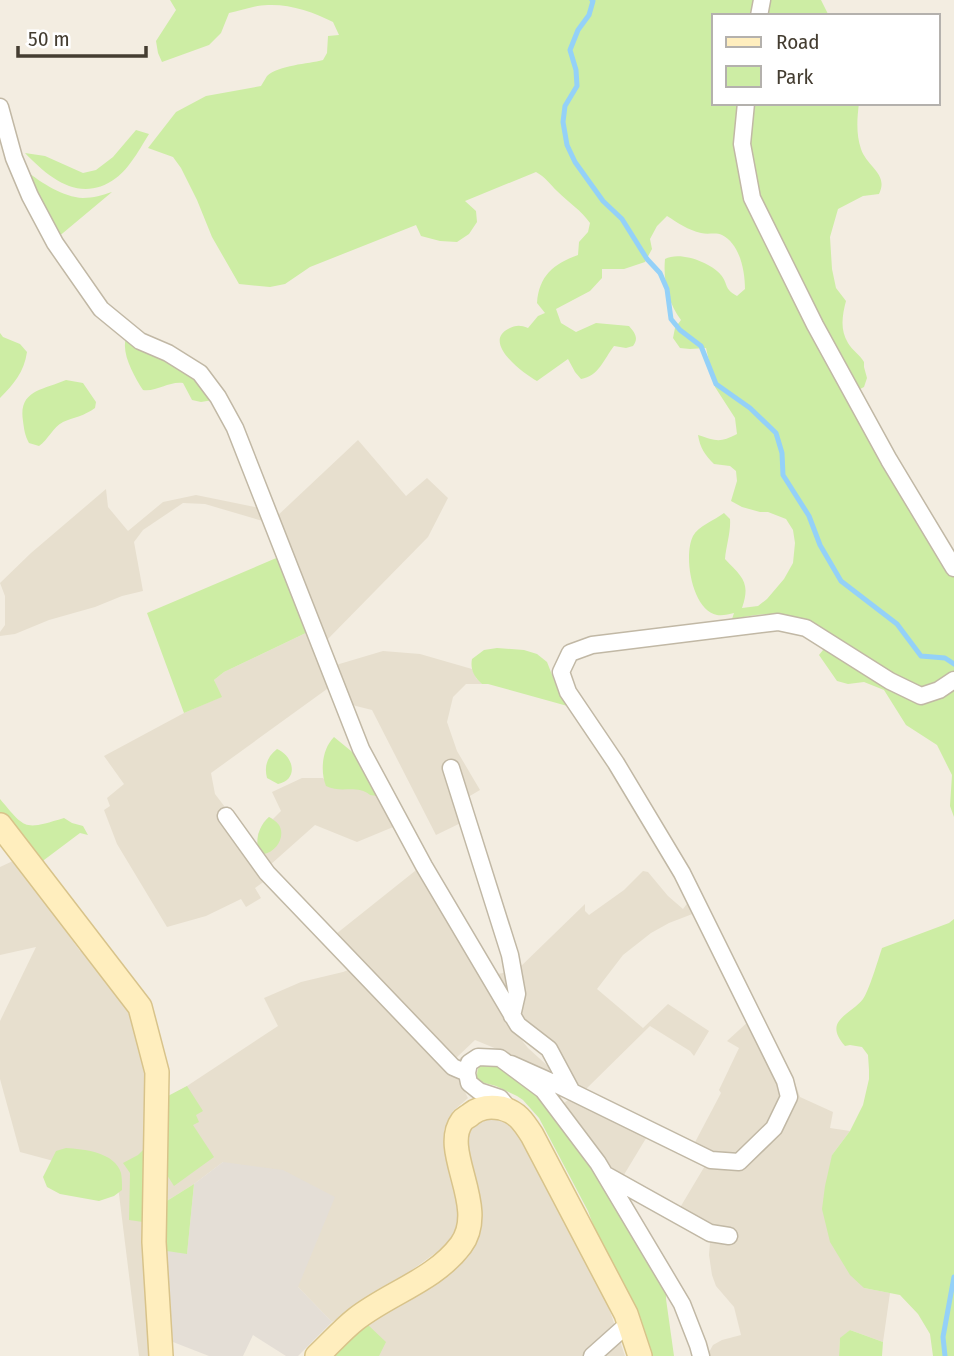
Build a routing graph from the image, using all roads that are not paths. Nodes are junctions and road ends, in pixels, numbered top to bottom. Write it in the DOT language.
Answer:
graph roads {
  1 [pos="746,105"];
  2 [pos="0,107"];
  3 [pos="954,568"];
  4 [pos="954,680"];
  5 [pos="451,768"];
  6 [pos="226,816"];
  7 [pos="0,825"];
  8 [pos="512,1016"];
  9 [pos="510,1064"];
  10 [pos="467,1073"];
  11 [pos="572,1092"];
  12 [pos="511,1111"];
  13 [pos="605,1175"];
  14 [pos="729,1236"];
  15 [pos="629,1323"];
  16 [pos="161,1356"];
  17 [pos="317,1356"];
  18 [pos="592,1356"];
  19 [pos="640,1356"];
  20 [pos="701,1356"];
  1 -- 3 [label="street"];
  2 -- 8 [label="street"];
  4 -- 11 [label="street"];
  5 -- 8 [label="street"];
  6 -- 10 [label="street"];
  7 -- 16 [label="street"];
  8 -- 11 [label="street"];
  9 -- 10 [label="street"];
  9 -- 11 [label="street"];
  9 -- 13 [label="street"];
  10 -- 12 [label="street"];
  12 -- 15 [label="street"];
  12 -- 17 [label="street"];
  13 -- 14 [label="street"];
  13 -- 20 [label="street"];
  15 -- 18 [label="street"];
  15 -- 19 [label="street"];
}
